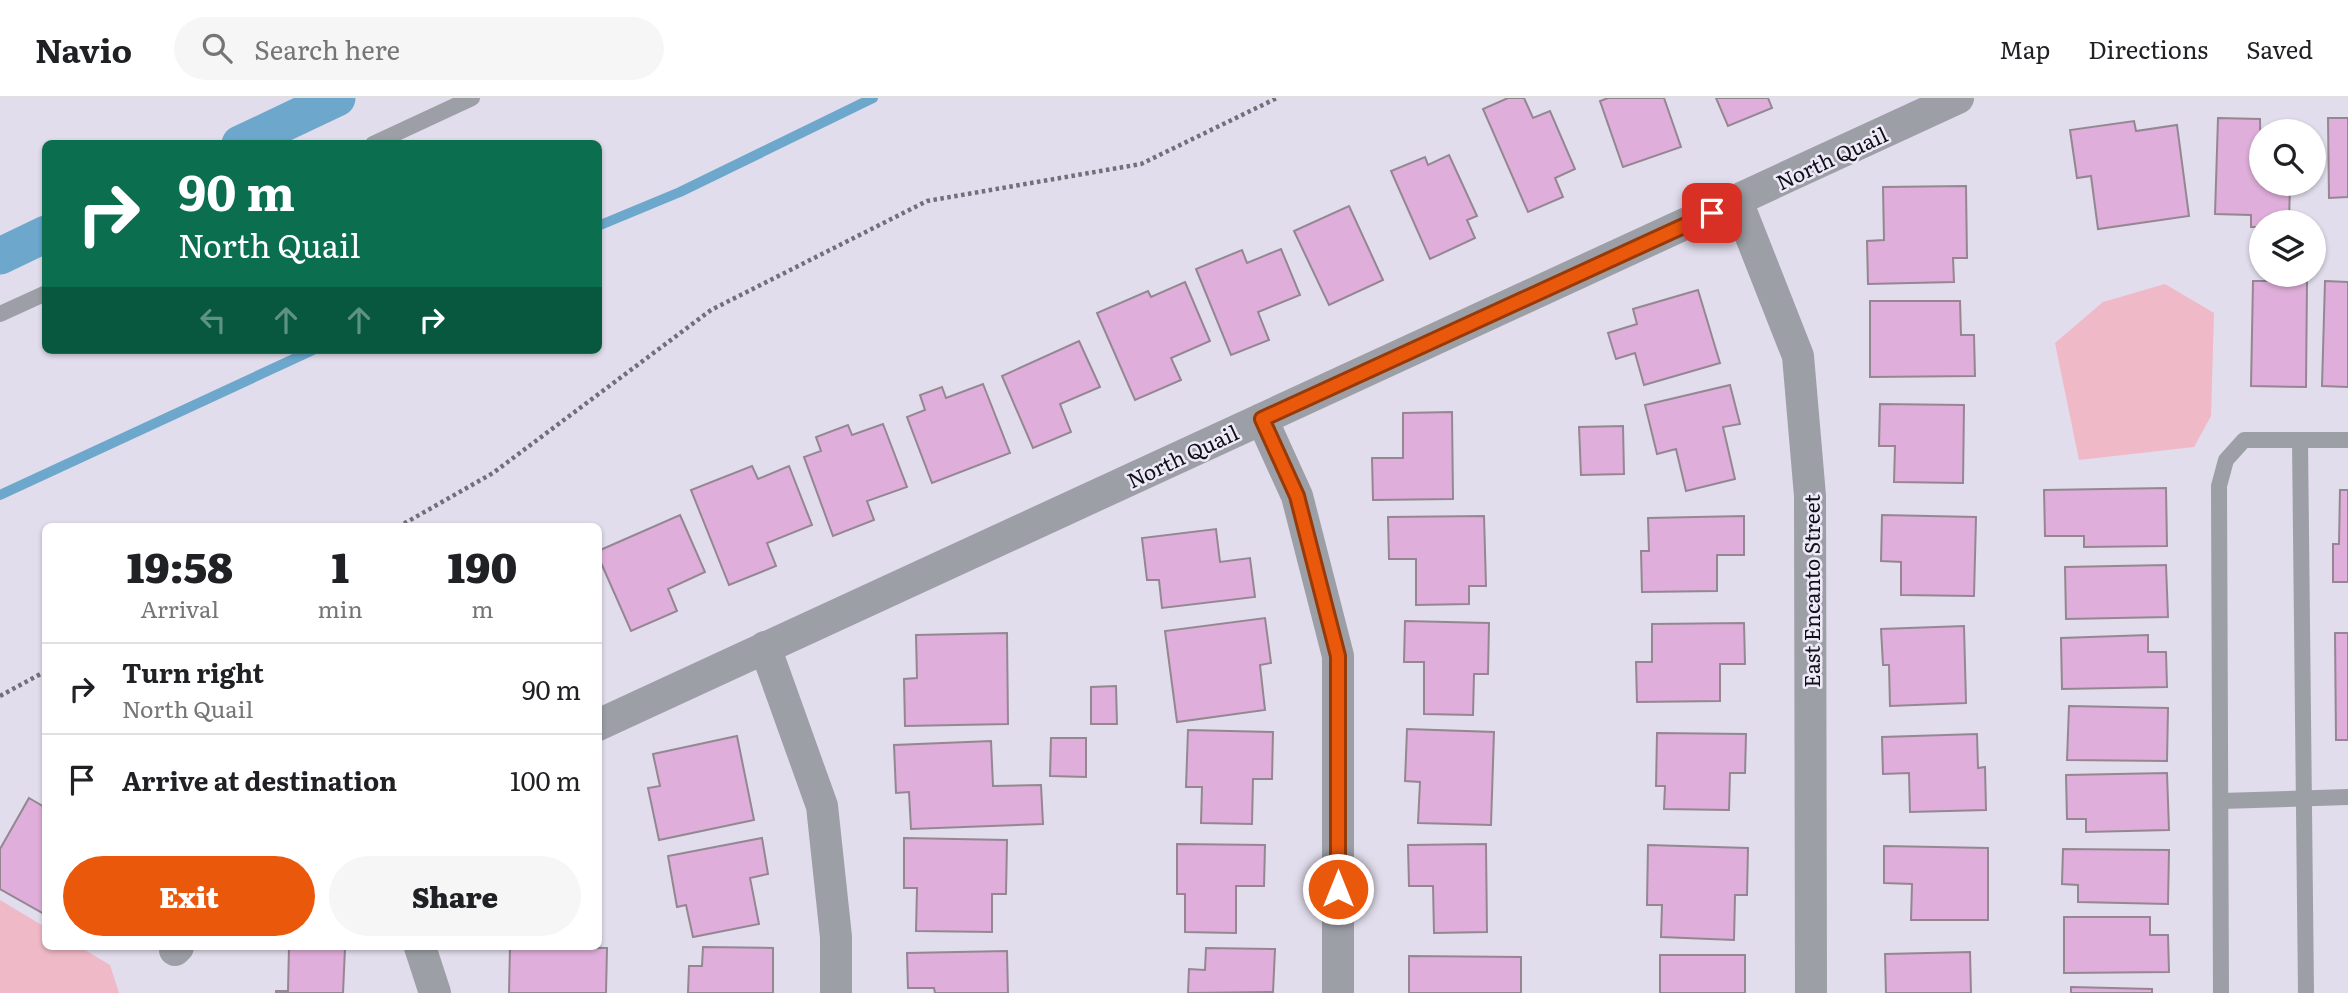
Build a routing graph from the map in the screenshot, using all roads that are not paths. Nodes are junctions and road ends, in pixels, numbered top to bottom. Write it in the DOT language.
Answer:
graph roads {
  1 [pos="472,98"];
  2 [pos="1958,98"];
  3 [pos="382,140"];
  4 [pos="1737,201"];
  5 [pos="42,295"];
  6 [pos="0,314"];
  7 [pos="1262,419"];
  8 [pos="2300,440"];
  9 [pos="2348,440"];
  10 [pos="765,647"];
  11 [pos="602,723"];
  12 [pos="2304,797"];
  13 [pos="2348,797"];
  14 [pos="2221,801"];
  15 [pos="422,950"];
  16 [pos="435,993"];
  17 [pos="836,993"];
  18 [pos="1338,993"];
  19 [pos="1811,993"];
  20 [pos="2221,993"];
  21 [pos="2306,993"];
  1 -- 3 [label="lane"];
  2 -- 4 [label="street, North Quail"];
  4 -- 7 [label="street, North Quail"];
  4 -- 19 [label="street, East Encanto Street"];
  5 -- 6 [label="lane"];
  7 -- 10 [label="street, North Quail"];
  7 -- 18 [label="street"];
  8 -- 9 [label="lane"];
  8 -- 12 [label="lane"];
  8 -- 14 [label="lane"];
  10 -- 11 [label="street, North Quail"];
  10 -- 17 [label="street"];
  12 -- 13 [label="lane"];
  12 -- 14 [label="lane"];
  12 -- 21 [label="lane"];
  14 -- 20 [label="lane"];
  15 -- 16 [label="street"];
}
